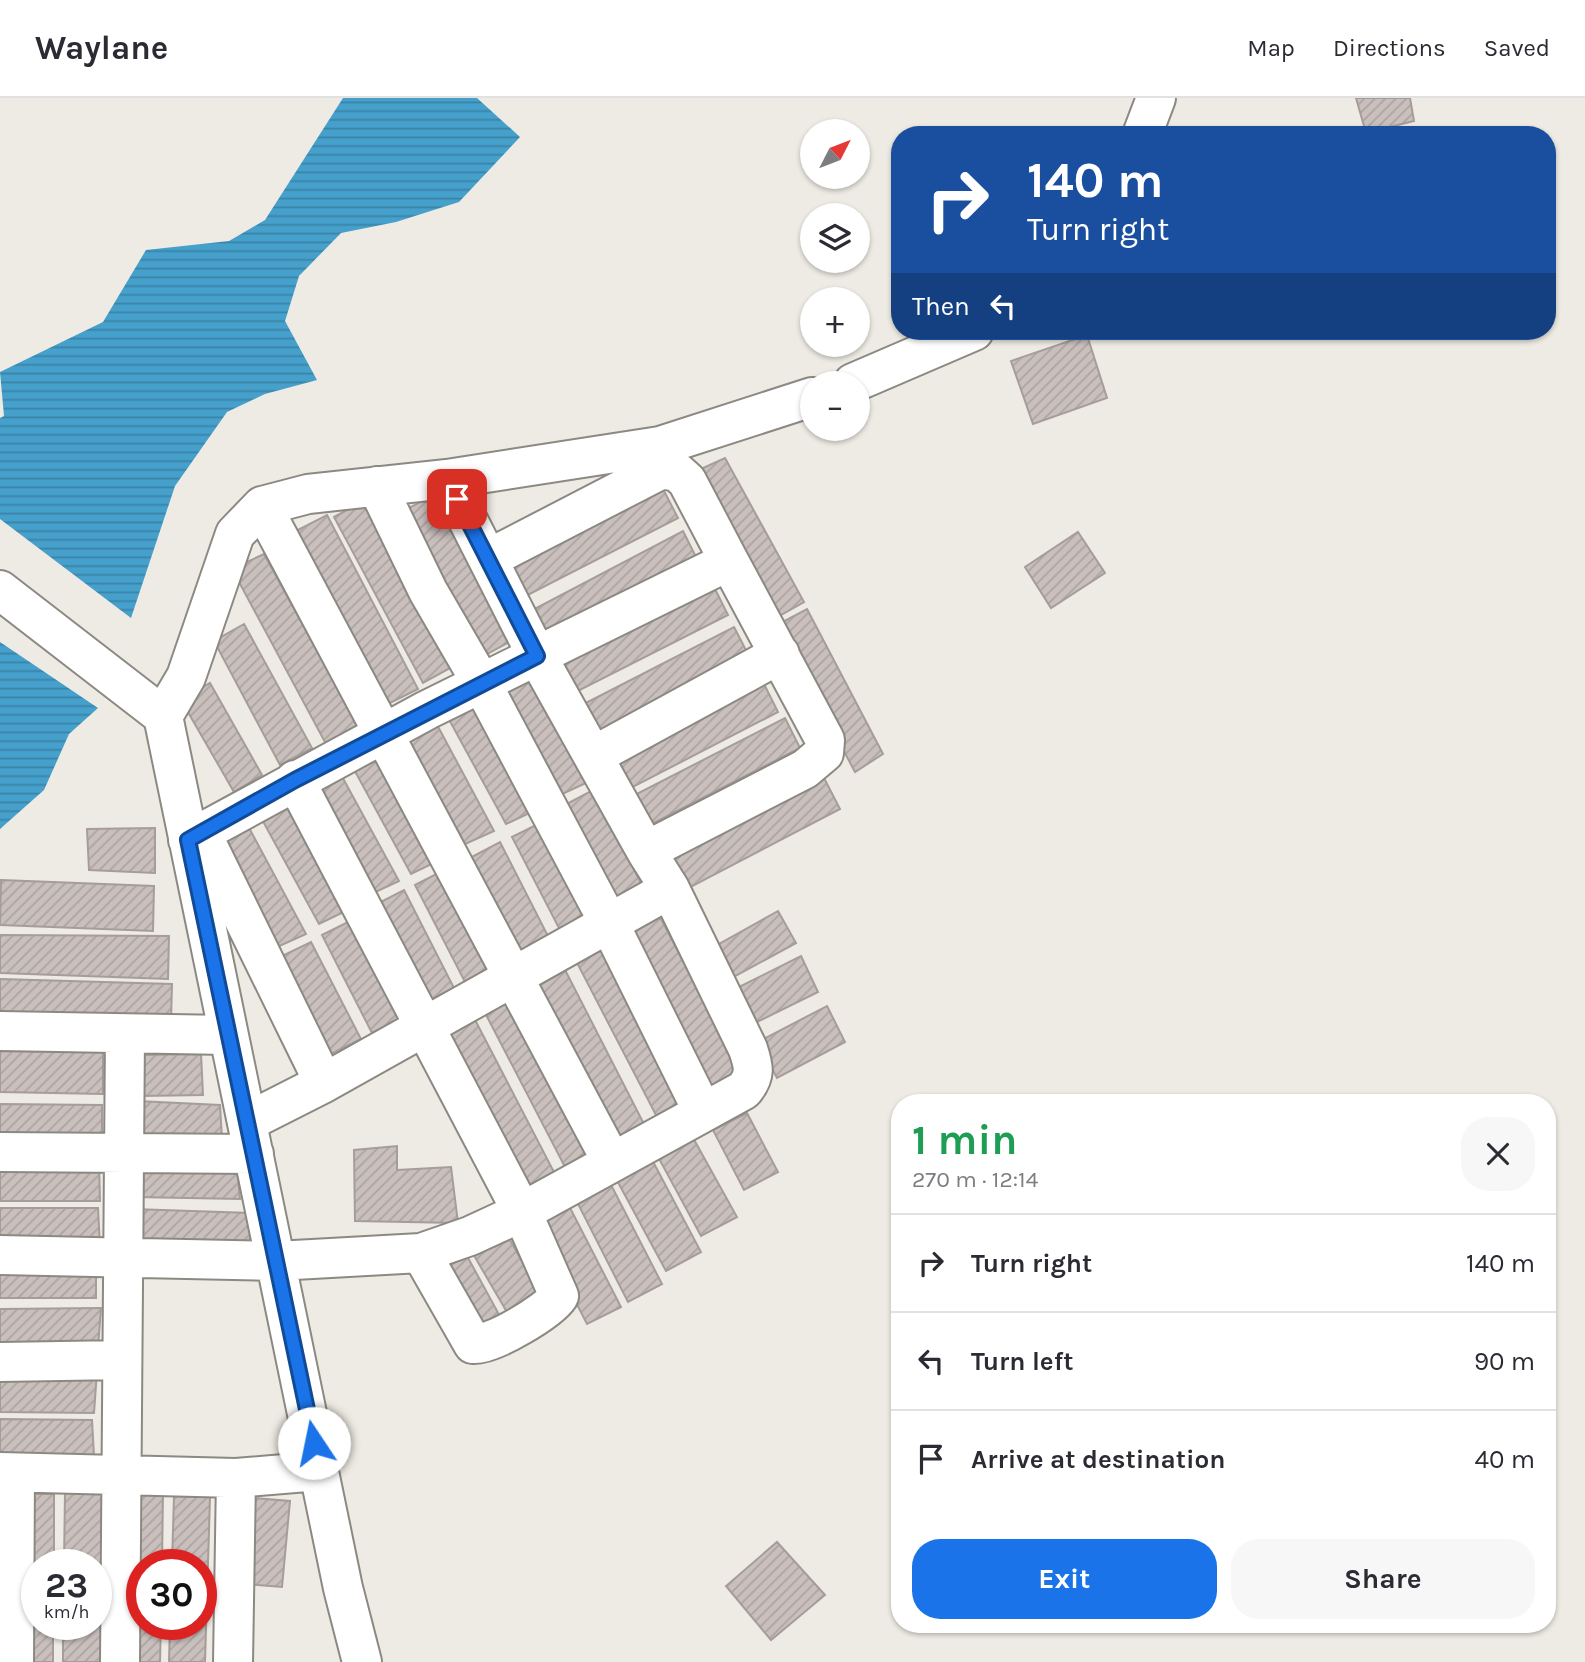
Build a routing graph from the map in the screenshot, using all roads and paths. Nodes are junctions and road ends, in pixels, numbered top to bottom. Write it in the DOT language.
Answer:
graph roads {
  1 [pos="1156,98"];
  2 [pos="1145,126"];
  3 [pos="953,340"];
  4 [pos="870,376"];
  5 [pos="800,402"];
  6 [pos="668,459"];
  7 [pos="447,479"];
  8 [pos="377,486"];
  9 [pos="261,506"];
  10 [pos="488,559"];
  11 [pos="729,561"];
  12 [pos="0,590"];
  13 [pos="780,654"];
  14 [pos="537,656"];
  15 [pos="482,684"];
  16 [pos="163,716"];
  17 [pos="385,733"];
  18 [pos="595,755"];
  19 [pos="295,780"];
  20 [pos="195,837"];
  21 [pos="646,851"];
  22 [pos="670,889"];
  23 [pos="609,923"];
  24 [pos="515,975"];
  25 [pos="422,1026"];
  26 [pos="0,1031"];
  27 [pos="125,1034"];
  28 [pos="228,1035"];
  29 [pos="324,1083"];
  30 [pos="703,1112"];
  31 [pos="250,1138"];
  32 [pos="123,1151"];
  33 [pos="0,1152"];
  34 [pos="612,1162"];
  35 [pos="522,1212"];
  36 [pos="421,1253"];
  37 [pos="0,1255"];
  38 [pos="123,1257"];
  39 [pos="276,1261"];
  40 [pos="122,1360"];
  41 [pos="0,1362"];
  42 [pos="319,1471"];
  43 [pos="8,1473"];
  44 [pos="120,1477"];
  45 [pos="236,1478"];
  46 [pos="14,1662"];
  47 [pos="121,1662"];
  48 [pos="233,1662"];
  49 [pos="362,1662"];
  1 -- 2 [label="street"];
  3 -- 4 [label="street"];
  5 -- 6 [label="street"];
  6 -- 7 [label="street"];
  6 -- 10 [label="street"];
  6 -- 11 [label="street"];
  7 -- 8 [label="street"];
  7 -- 10 [label="street"];
  8 -- 9 [label="street"];
  8 -- 15 [label="street"];
  9 -- 16 [label="street"];
  9 -- 17 [label="street"];
  10 -- 14 [label="street"];
  11 -- 13 [label="street"];
  11 -- 14 [label="street"];
  12 -- 16 [label="street"];
  13 -- 18 [label="street"];
  13 -- 21 [label="street"];
  14 -- 15 [label="street"];
  14 -- 18 [label="street"];
  15 -- 17 [label="street"];
  15 -- 23 [label="street"];
  16 -- 20 [label="street"];
  17 -- 19 [label="street"];
  17 -- 24 [label="street"];
  18 -- 21 [label="street"];
  19 -- 20 [label="street"];
  19 -- 25 [label="street"];
  20 -- 28 [label="street"];
  20 -- 29 [label="street"];
  21 -- 22 [label="street"];
  22 -- 23 [label="street"];
  22 -- 30 [label="street"];
  23 -- 24 [label="street"];
  23 -- 30 [label="street"];
  24 -- 25 [label="street"];
  24 -- 34 [label="street"];
  25 -- 29 [label="street"];
  25 -- 35 [label="street"];
  26 -- 27 [label="street"];
  27 -- 28 [label="street"];
  27 -- 32 [label="street"];
  28 -- 31 [label="street"];
  29 -- 31 [label="street"];
  30 -- 34 [label="street"];
  31 -- 32 [label="street"];
  31 -- 39 [label="street"];
  32 -- 33 [label="street"];
  32 -- 38 [label="street"];
  34 -- 35 [label="street"];
  35 -- 36 [label="street"];
  35 -- 36 [label="street"];
  36 -- 39 [label="street"];
  37 -- 38 [label="street"];
  38 -- 39 [label="street"];
  38 -- 40 [label="street"];
  39 -- 42 [label="street"];
  40 -- 41 [label="street"];
  40 -- 44 [label="street"];
  42 -- 45 [label="street"];
  42 -- 49 [label="street"];
  43 -- 44 [label="street"];
  43 -- 46 [label="street"];
  44 -- 45 [label="street"];
  44 -- 47 [label="street"];
  45 -- 48 [label="street"];
}
